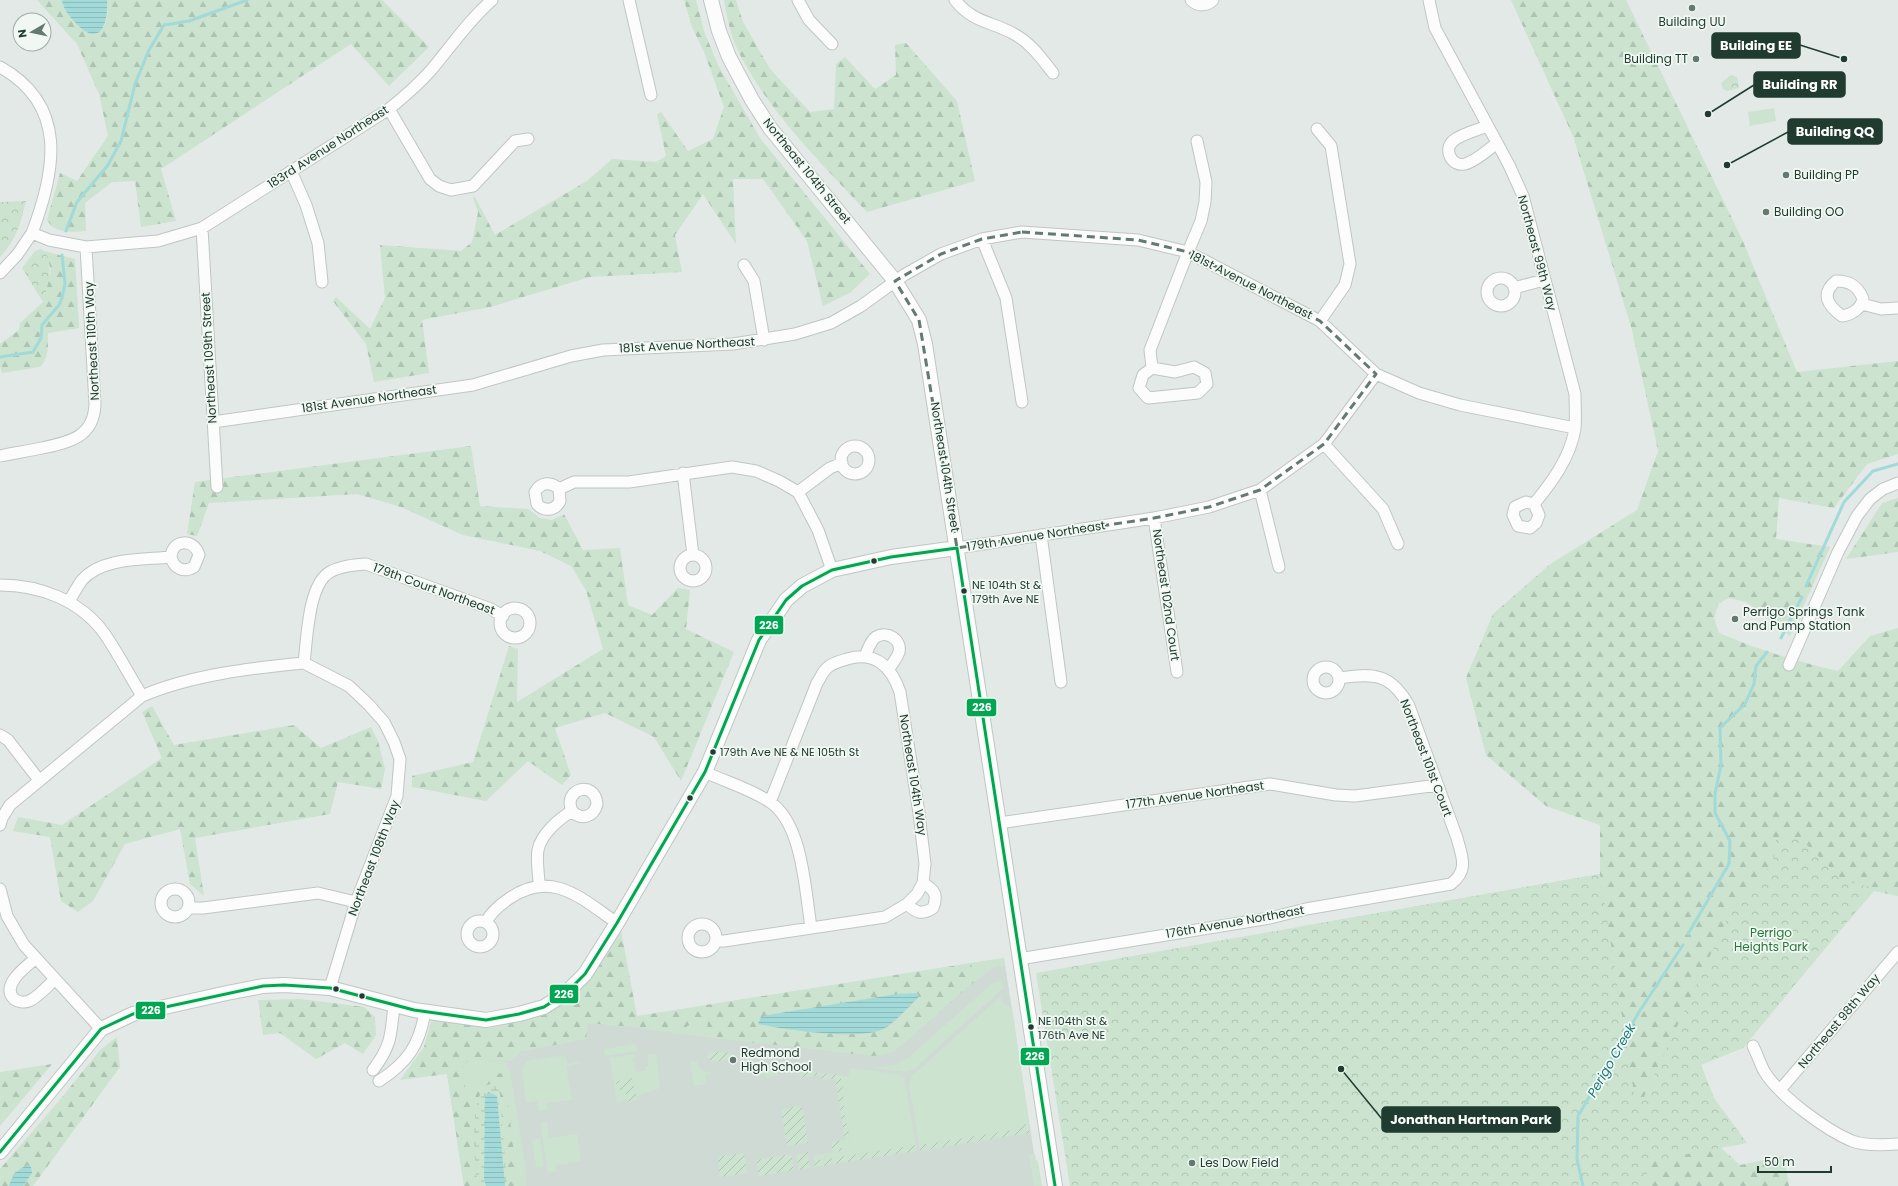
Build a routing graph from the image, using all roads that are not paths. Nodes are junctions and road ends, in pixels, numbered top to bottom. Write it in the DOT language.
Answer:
graph roads {
  1 [pos="492,0"];
  2 [pos="629,0"];
  3 [pos="711,0"];
  4 [pos="798,0"];
  5 [pos="955,0"];
  6 [pos="1191,0"];
  7 [pos="1214,0"];
  8 [pos="1429,0"];
  9 [pos="832,44"];
  10 [pos="0,67"];
  11 [pos="1053,74"];
  12 [pos="651,95"];
  13 [pos="390,109"];
  14 [pos="1488,126"];
  15 [pos="1317,129"];
  16 [pos="528,139"];
  17 [pos="1197,141"];
  18 [pos="1497,143"];
  19 [pos="291,171"];
  20 [pos="202,228"];
  21 [pos="32,233"];
  22 [pos="982,239"];
  23 [pos="86,247"];
  24 [pos="1188,252"];
  25 [pos="744,264"];
  26 [pos="0,273"];
  27 [pos="1544,280"];
  28 [pos="895,281"];
  29 [pos="322,282"];
  30 [pos="1514,288"];
  31 [pos="1862,304"];
  32 [pos="1898,308"];
  33 [pos="1320,321"];
  34 [pos="764,340"];
  35 [pos="1152,368"];
  36 [pos="1376,374"];
  37 [pos="1022,402"];
  38 [pos="213,422"];
  39 [pos="1575,428"];
  40 [pos="1324,444"];
  41 [pos="0,456"];
  42 [pos="842,463"];
  43 [pos="683,473"];
  44 [pos="1898,483"];
  45 [pos="217,487"];
  46 [pos="559,489"];
  47 [pos="1260,490"];
  48 [pos="798,492"];
  49 [pos="1534,504"];
  50 [pos="1154,518"];
  51 [pos="1041,535"];
  52 [pos="1398,544"];
  53 [pos="957,548"];
  54 [pos="693,555"];
  55 [pos="171,557"];
  56 [pos="1280,567"];
  57 [pos="832,570"];
  58 [pos="0,585"];
  59 [pos="69,601"];
  60 [pos="503,616"];
  61 [pos="865,656"];
  62 [pos="304,663"];
  63 [pos="1789,665"];
  64 [pos="889,669"];
  65 [pos="1177,672"];
  66 [pos="1339,678"];
  67 [pos="1061,682"];
  68 [pos="142,696"];
  69 [pos="0,733"];
  70 [pos="705,772"];
  71 [pos="39,780"];
  72 [pos="1438,785"];
  73 [pos="770,802"];
  74 [pos="572,810"];
  75 [pos="999,823"];
  76 [pos="0,825"];
  77 [pos="923,883"];
  78 [pos="1451,884"];
  79 [pos="539,885"];
  80 [pos="0,889"];
  81 [pos="356,902"];
  82 [pos="907,904"];
  83 [pos="188,908"];
  84 [pos="486,922"];
  85 [pos="617,923"];
  86 [pos="811,927"];
  87 [pos="716,940"];
  88 [pos="1898,952"];
  89 [pos="36,958"];
  90 [pos="1020,959"];
  91 [pos="55,979"];
  92 [pos="330,988"];
  93 [pos="394,1004"];
  94 [pos="424,1012"];
  95 [pos="100,1029"];
  96 [pos="1753,1046"];
  97 [pos="373,1070"];
  98 [pos="379,1081"];
  99 [pos="1780,1090"];
  100 [pos="1898,1144"];
  101 [pos="0,1152"];
  102 [pos="1055,1186"];
  1 -- 13 [label="street, 183rd Avenue Northeast"];
  2 -- 12 [label="street"];
  3 -- 28 [label="street, Northeast 104th Street"];
  4 -- 9 [label="street"];
  5 -- 11 [label="street"];
  6 -- 7 [label="street"];
  8 -- 14 [label="street, Northeast 99th Way"];
  10 -- 21 [label="street"];
  13 -- 16 [label="street"];
  13 -- 19 [label="street, 183rd Avenue Northeast"];
  14 -- 18 [label="street, Northeast 99th Way"];
  14 -- 18 [label="street"];
  15 -- 33 [label="street"];
  17 -- 24 [label="street"];
  18 -- 27 [label="street, Northeast 99th Way"];
  19 -- 20 [label="street, 183rd Avenue Northeast"];
  19 -- 29 [label="street"];
  20 -- 23 [label="street, 183rd Avenue Northeast"];
  20 -- 38 [label="street, Northeast 109th Street"];
  21 -- 23 [label="street, 183rd Avenue Northeast"];
  21 -- 26 [label="street"];
  22 -- 24 [label="street, 181st Avenue Northeast"];
  22 -- 28 [label="street, 181st Avenue Northeast"];
  22 -- 37 [label="street"];
  23 -- 41 [label="street, Northeast 110th Way"];
  24 -- 33 [label="street, 181st Avenue Northeast"];
  24 -- 35 [label="street"];
  25 -- 34 [label="street"];
  27 -- 30 [label="street"];
  27 -- 39 [label="street, Northeast 99th Way"];
  28 -- 34 [label="street, 181st Avenue Northeast"];
  28 -- 53 [label="street, Northeast 104th Street"];
  31 -- 32 [label="street"];
  33 -- 36 [label="street, 181st Avenue Northeast"];
  34 -- 38 [label="street, 181st Avenue Northeast"];
  35 -- 35 [label="street"];
  36 -- 39 [label="street, 181st Avenue Northeast"];
  36 -- 40 [label="street, 179th Avenue Northeast"];
  38 -- 45 [label="street, Northeast 109th Street"];
  39 -- 49 [label="street, Northeast 99th Way"];
  40 -- 47 [label="street, 179th Avenue Northeast"];
  40 -- 52 [label="street"];
  42 -- 48 [label="street"];
  43 -- 46 [label="street"];
  43 -- 48 [label="street"];
  43 -- 54 [label="street"];
  44 -- 63 [label="street"];
  47 -- 50 [label="street, 179th Avenue Northeast"];
  47 -- 56 [label="street"];
  48 -- 57 [label="street"];
  50 -- 51 [label="street, 179th Avenue Northeast"];
  50 -- 65 [label="street, Northeast 102nd Court"];
  51 -- 53 [label="street, 179th Avenue Northeast"];
  51 -- 67 [label="street"];
  53 -- 57 [label="street, 179th Avenue Northeast"];
  53 -- 75 [label="street, Northeast 104th Street"];
  55 -- 59 [label="street"];
  57 -- 70 [label="street, 179th Avenue Northeast"];
  58 -- 59 [label="street"];
  59 -- 68 [label="street"];
  60 -- 62 [label="street, 179th Court Northeast"];
  61 -- 64 [label="street, Northeast 104th Way"];
  61 -- 64 [label="street"];
  61 -- 73 [label="street"];
  62 -- 68 [label="street"];
  62 -- 81 [label="street, Northeast 108th Way"];
  64 -- 77 [label="street, Northeast 104th Way"];
  66 -- 72 [label="street, Northeast 101st Court"];
  68 -- 71 [label="street"];
  69 -- 71 [label="street"];
  70 -- 73 [label="street"];
  70 -- 85 [label="street, 179th Avenue Northeast"];
  71 -- 76 [label="street"];
  72 -- 75 [label="street, 177th Avenue Northeast"];
  72 -- 78 [label="street, Northeast 101st Court"];
  73 -- 86 [label="street"];
  74 -- 79 [label="street"];
  75 -- 90 [label="street, Northeast 104th Street"];
  77 -- 82 [label="street, Northeast 104th Way"];
  77 -- 82 [label="street"];
  78 -- 90 [label="street, 176th Avenue Northeast"];
  79 -- 84 [label="street"];
  79 -- 85 [label="street"];
  80 -- 89 [label="street"];
  81 -- 83 [label="street"];
  81 -- 92 [label="street, Northeast 108th Way"];
  82 -- 86 [label="street, Northeast 104th Way"];
  85 -- 94 [label="street, 179th Avenue Northeast"];
  86 -- 87 [label="street, Northeast 104th Way"];
  88 -- 99 [label="street, Northeast 98th Way"];
  89 -- 91 [label="street"];
  89 -- 91 [label="street"];
  90 -- 102 [label="street, Northeast 104th Street"];
  91 -- 95 [label="street"];
  92 -- 93 [label="street, 179th Avenue Northeast"];
  92 -- 95 [label="street, 179th Avenue Northeast"];
  93 -- 94 [label="street, 179th Avenue Northeast"];
  93 -- 97 [label="street"];
  94 -- 98 [label="street"];
  95 -- 101 [label="street, 179th Avenue Northeast"];
  96 -- 99 [label="street"];
  99 -- 100 [label="street"];
}
